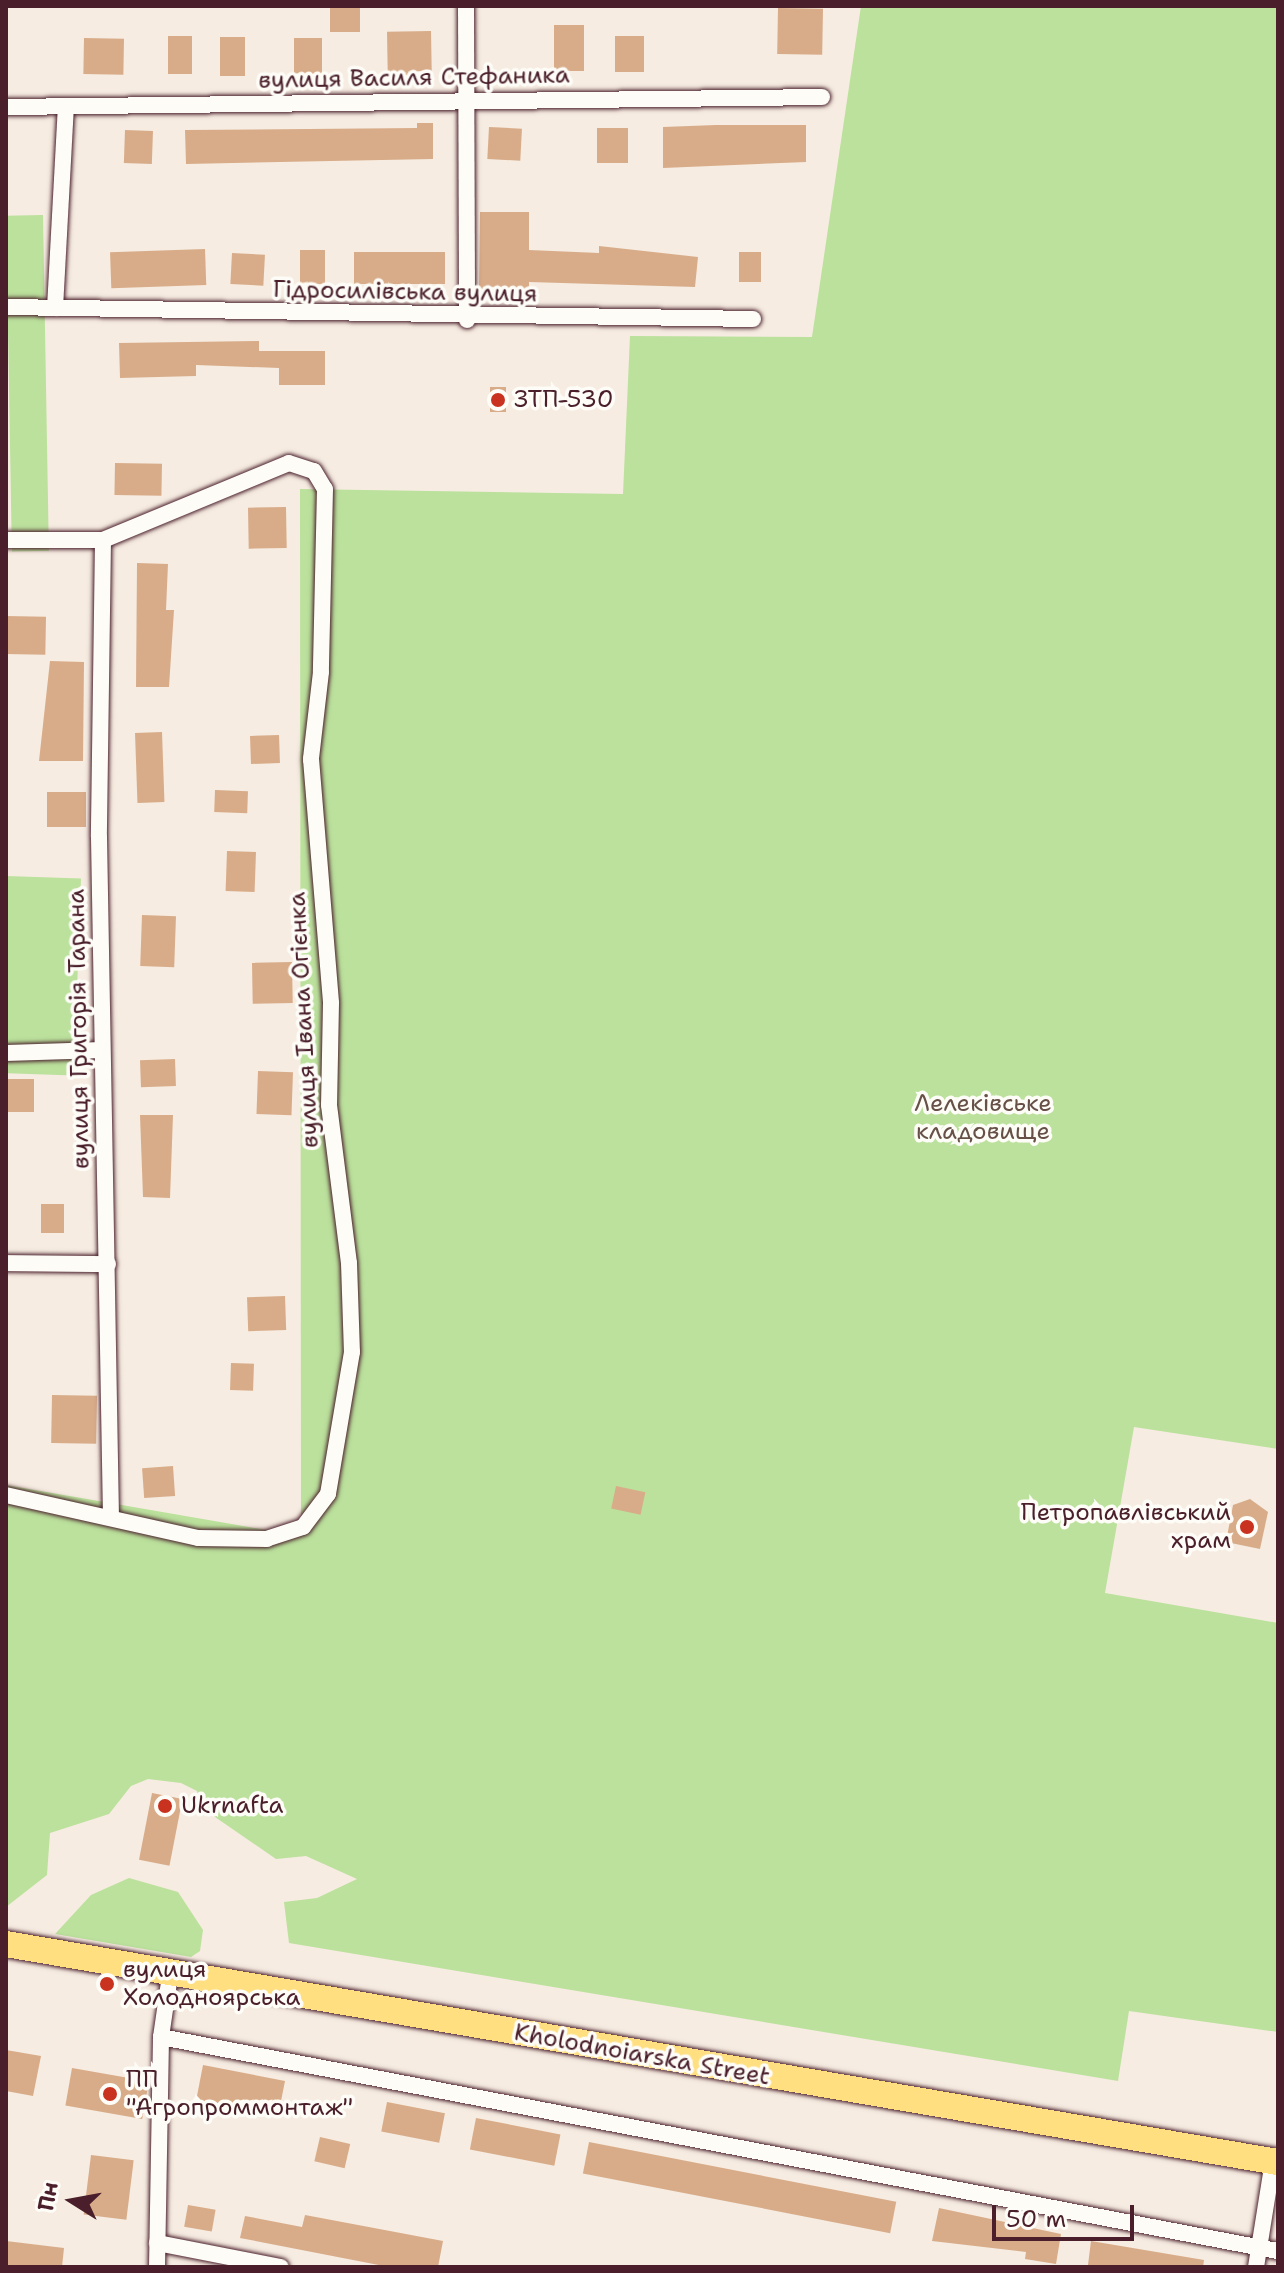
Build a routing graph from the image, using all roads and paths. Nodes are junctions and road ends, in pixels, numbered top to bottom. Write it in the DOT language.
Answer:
graph roads {
  1 [pos="466,6"];
  2 [pos="822,97"];
  3 [pos="465,101"];
  4 [pos="6,107"];
  5 [pos="66,107"];
  6 [pos="6,307"];
  7 [pos="55,308"];
  8 [pos="753,319"];
  9 [pos="467,320"];
  10 [pos="6,540"];
  11 [pos="103,540"];
  12 [pos="102,1050"];
  13 [pos="6,1053"];
  14 [pos="6,1263"];
  15 [pos="108,1264"];
  16 [pos="6,1495"];
  17 [pos="111,1516"];
  18 [pos="6,1944"];
  19 [pos="170,1975"];
  20 [pos="161,2037"];
  21 [pos="1275,2161"];
  22 [pos="157,2243"];
  23 [pos="1260,2248"];
  24 [pos="1278,2251"];
  25 [pos="157,2267"];
  26 [pos="281,2267"];
  27 [pos="1256,2267"];
  1 -- 3 [label="street"];
  2 -- 3 [label="street, вулиця Василя Стефаника"];
  3 -- 5 [label="street, вулиця Василя Стефаника"];
  3 -- 9 [label="street"];
  4 -- 5 [label="street, вулиця Василя Стефаника"];
  5 -- 7 [label="street"];
  6 -- 7 [label="street, Гідросилівська вулиця"];
  7 -- 9 [label="street, Гідросилівська вулиця"];
  8 -- 9 [label="street, Гідросилівська вулиця"];
  10 -- 11 [label="street"];
  11 -- 12 [label="street, вулиця Григорія Тарана"];
  11 -- 17 [label="street, вулиця Івана Огієнка"];
  12 -- 13 [label="street"];
  12 -- 15 [label="street, вулиця Григорія Тарана"];
  14 -- 15 [label="street"];
  15 -- 17 [label="street, вулиця Григорія Тарана"];
  16 -- 17 [label="street, вулиця Івана Огієнка"];
  18 -- 19 [label="main road, Kholodnoiarska Street"];
  19 -- 20 [label="street"];
  19 -- 21 [label="main road, Kholodnoiarska Street"];
  20 -- 22 [label="street"];
  20 -- 23 [label="street"];
  21 -- 23 [label="street"];
  22 -- 25 [label="street"];
  22 -- 26 [label="street"];
  23 -- 24 [label="street"];
  23 -- 27 [label="street"];
}
